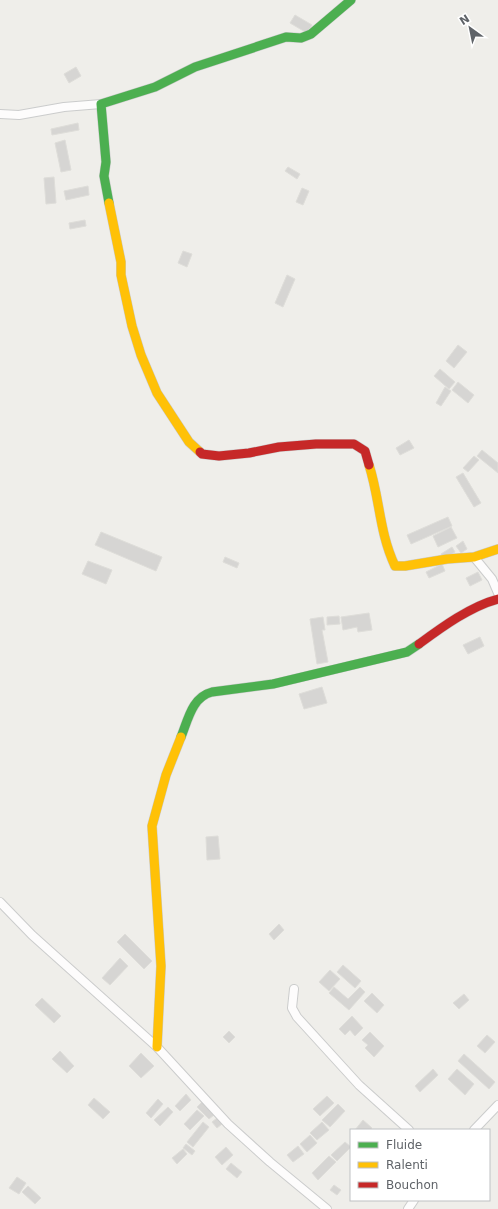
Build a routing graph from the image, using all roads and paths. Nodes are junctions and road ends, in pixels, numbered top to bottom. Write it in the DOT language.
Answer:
graph roads {
  1 [pos="351,0"];
  2 [pos="101,104"];
  3 [pos="0,114"];
  4 [pos="498,549"];
  5 [pos="474,557"];
  6 [pos="498,594"];
  7 [pos="498,599"];
  8 [pos="0,902"];
  9 [pos="294,989"];
  10 [pos="157,1047"];
  11 [pos="498,1105"];
  12 [pos="408,1129"];
  13 [pos="475,1129"];
  14 [pos="327,1209"];
  1 -- 2 [label="street"];
  2 -- 3 [label="street"];
  2 -- 5 [label="street"];
  4 -- 5 [label="street"];
  5 -- 6 [label="street"];
  7 -- 10 [label="street"];
  8 -- 10 [label="street"];
  9 -- 12 [label="street"];
  10 -- 14 [label="street"];
  11 -- 13 [label="street"];
}
